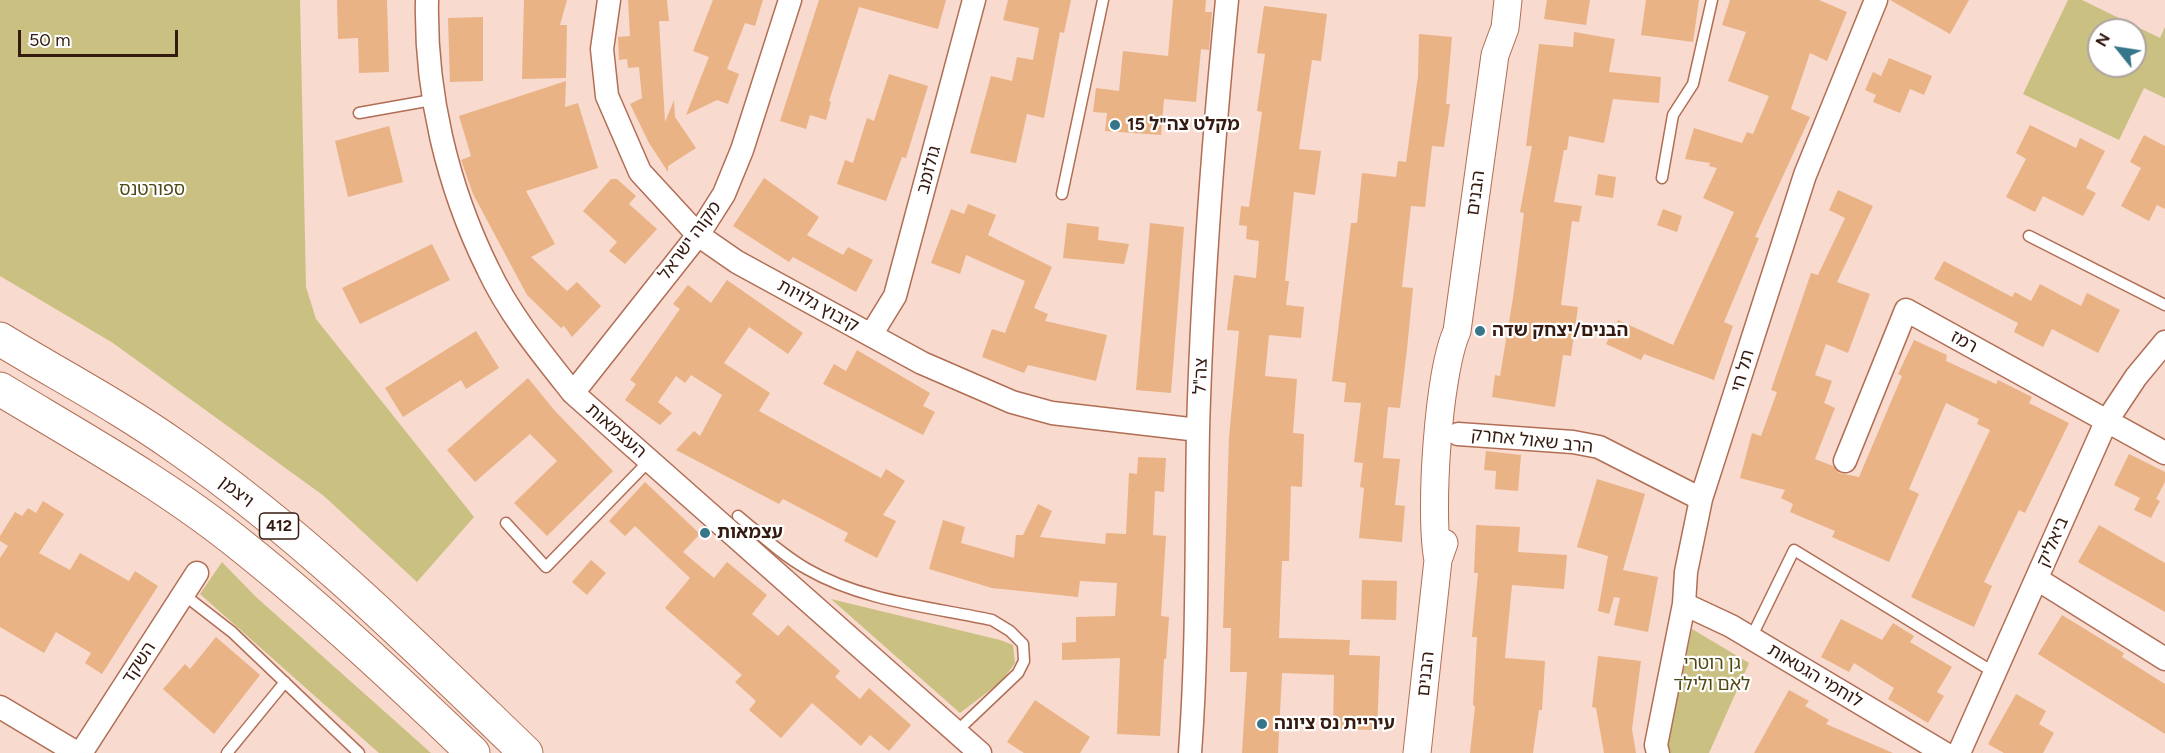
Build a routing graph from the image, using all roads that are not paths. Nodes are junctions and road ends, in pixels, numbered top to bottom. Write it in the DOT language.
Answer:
graph roads {
  1 [pos="427,0"];
  2 [pos="609,0"];
  3 [pos="790,0"];
  4 [pos="974,0"];
  5 [pos="1103,0"];
  6 [pos="1227,0"];
  7 [pos="1494,0"];
  8 [pos="1508,0"];
  9 [pos="1712,0"];
  10 [pos="1873,1"];
  11 [pos="1495,55"];
  12 [pos="432,100"];
  13 [pos="359,113"];
  14 [pos="1662,178"];
  15 [pos="1062,194"];
  16 [pos="698,235"];
  17 [pos="2029,236"];
  18 [pos="2165,304"];
  19 [pos="1457,331"];
  20 [pos="871,335"];
  21 [pos="0,339"];
  22 [pos="2165,342"];
  23 [pos="0,389"];
  24 [pos="573,393"];
  25 [pos="2106,422"];
  26 [pos="1198,430"];
  27 [pos="1458,434"];
  28 [pos="2165,453"];
  29 [pos="649,460"];
  30 [pos="1845,461"];
  31 [pos="1701,499"];
  32 [pos="738,516"];
  33 [pos="506,523"];
  34 [pos="1438,560"];
  35 [pos="197,573"];
  36 [pos="2037,579"];
  37 [pos="183,594"];
  38 [pos="1684,604"];
  39 [pos="1751,638"];
  40 [pos="2165,659"];
  41 [pos="1995,673"];
  42 [pos="285,682"];
  43 [pos="0,707"];
  44 [pos="956,732"];
  45 [pos="79,753"];
  46 [pos="227,753"];
  47 [pos="359,753"];
  48 [pos="473,753"];
  49 [pos="526,753"];
  50 [pos="980,753"];
  51 [pos="1190,753"];
  52 [pos="1417,753"];
  53 [pos="1658,753"];
  54 [pos="1944,753"];
  55 [pos="1959,753"];
  1 -- 12 [label="street, העצמאות"];
  2 -- 16 [label="street, קיבוץ גלויות"];
  3 -- 16 [label="street, מקוה ישראל"];
  4 -- 20 [label="street, גולומב"];
  5 -- 15 [label="lane"];
  6 -- 26 [label="street, צה\"ל"];
  7 -- 11 [label="street, הבנים"];
  8 -- 11 [label="street, הבנים"];
  9 -- 14 [label="lane"];
  10 -- 31 [label="street, תל חי"];
  11 -- 19 [label="street, הבנים"];
  12 -- 13 [label="lane"];
  12 -- 24 [label="street, העצמאות"];
  16 -- 20 [label="street, קיבוץ גלויות"];
  16 -- 24 [label="street, מקוה ישראל"];
  17 -- 18 [label="lane"];
  19 -- 27 [label="street, הבנים"];
  19 -- 34 [label="street, הבנים"];
  20 -- 26 [label="street, קיבוץ גלויות"];
  21 -- 49 [label="main road, ויצמן / 412"];
  22 -- 25 [label="street, ביאליק"];
  23 -- 48 [label="main road, 412"];
  24 -- 29 [label="street, העצמאות"];
  25 -- 28 [label="street, רמז"];
  25 -- 30 [label="street, רמז"];
  25 -- 36 [label="street, ביאליק"];
  26 -- 51 [label="street, צה\"ל"];
  27 -- 31 [label="street, הרב שאול אחרק"];
  27 -- 34 [label="street, הבנים"];
  29 -- 33 [label="lane"];
  29 -- 44 [label="street, העצמאות"];
  31 -- 38 [label="street, תל חי"];
  32 -- 44 [label="lane"];
  34 -- 52 [label="street, הבנים"];
  35 -- 37 [label="street, השקד"];
  36 -- 40 [label="street"];
  36 -- 41 [label="street, ביאליק"];
  37 -- 42 [label="lane"];
  37 -- 45 [label="street, השקד"];
  38 -- 39 [label="street, לוחמי הגטאות"];
  38 -- 53 [label="street, תל חי"];
  39 -- 41 [label="lane"];
  39 -- 54 [label="street, לוחמי הגטאות"];
  41 -- 55 [label="street, ביאליק"];
  42 -- 46 [label="lane"];
  42 -- 47 [label="lane"];
  43 -- 45 [label="street"];
  44 -- 50 [label="street, העצמאות"];
}
